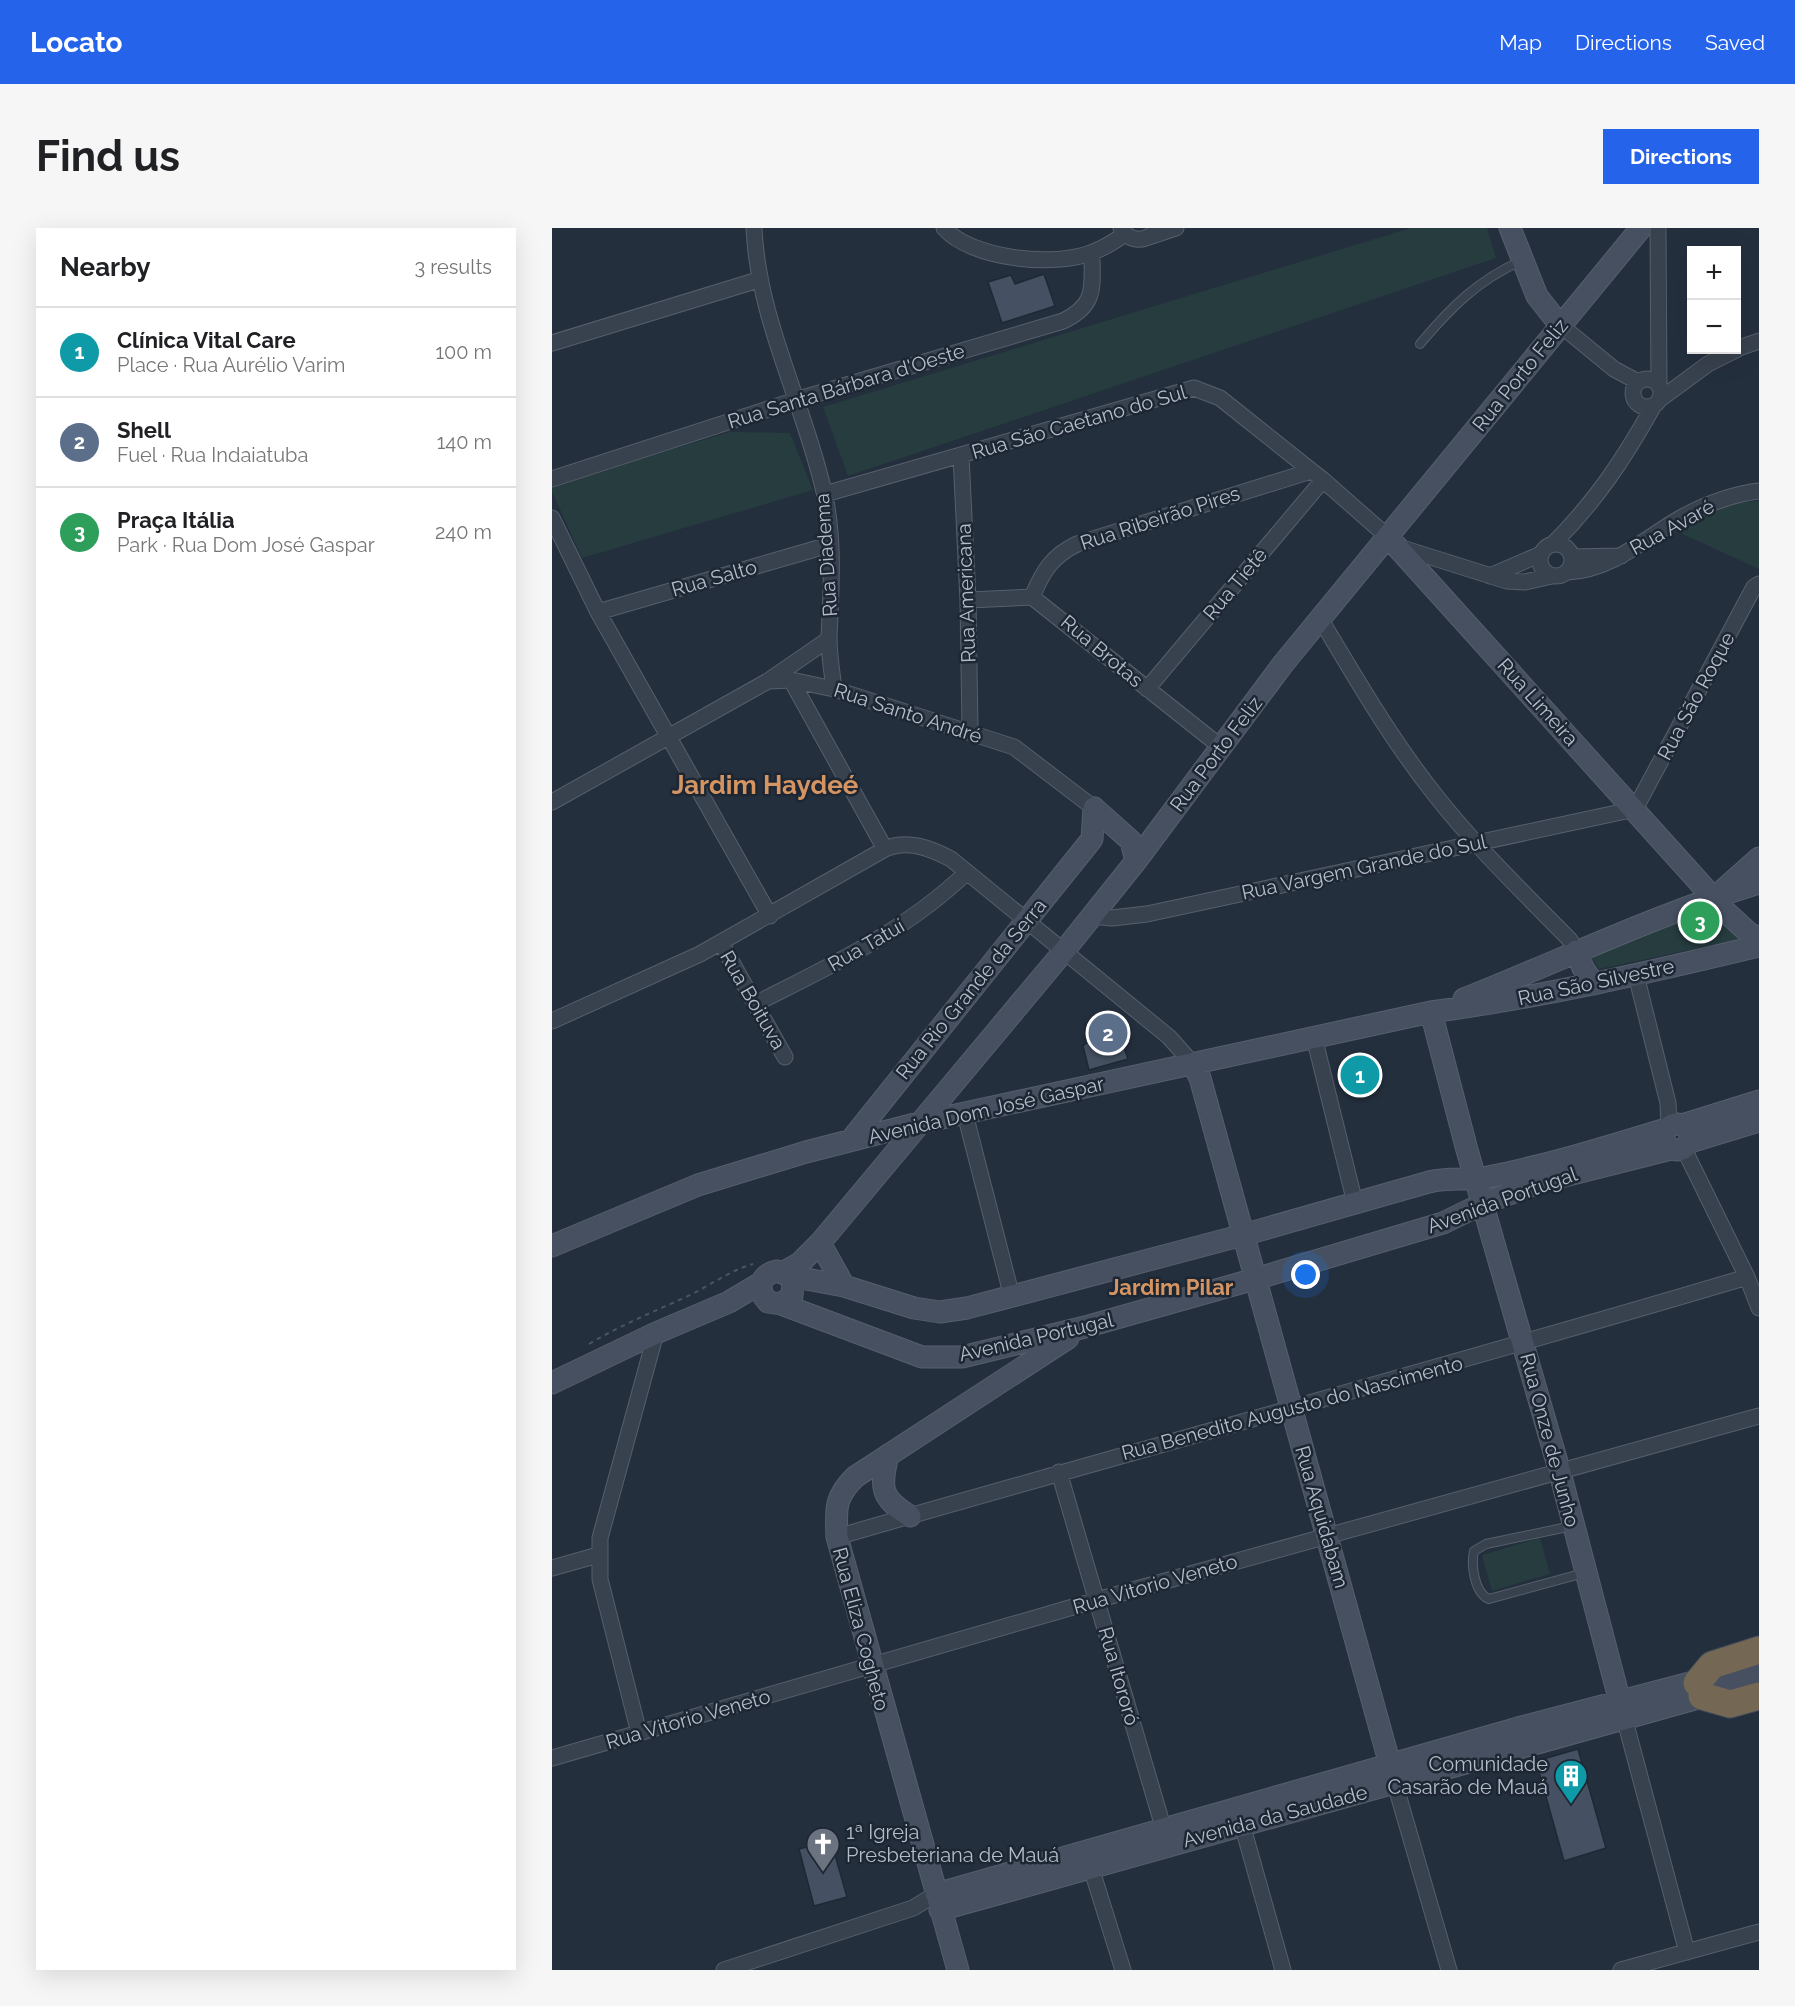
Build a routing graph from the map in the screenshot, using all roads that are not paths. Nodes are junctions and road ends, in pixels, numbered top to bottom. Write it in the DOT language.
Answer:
graph roads {
  1 [pos="754,228"];
  2 [pos="944,228"];
  3 [pos="1176,228"];
  4 [pos="1510,228"];
  5 [pos="1641,228"];
  6 [pos="1658,228"];
  7 [pos="1123,231"];
  8 [pos="1153,233"];
  9 [pos="1092,253"];
  10 [pos="1521,261"];
  11 [pos="758,280"];
  12 [pos="1559,324"];
  13 [pos="1759,341"];
  14 [pos="552,343"];
  15 [pos="1420,344"];
  16 [pos="1660,346"];
  17 [pos="1741,347"];
  18 [pos="1726,354"];
  19 [pos="1638,390"];
  20 [pos="1657,397"];
  21 [pos="796,400"];
  22 [pos="1635,439"];
  23 [pos="961,456"];
  24 [pos="1317,475"];
  25 [pos="552,479"];
  26 [pos="1759,491"];
  27 [pos="825,494"];
  28 [pos="552,519"];
  29 [pos="1574,523"];
  30 [pos="1393,542"];
  31 [pos="829,545"];
  32 [pos="1546,549"];
  33 [pos="1571,554"];
  34 [pos="1621,556"];
  35 [pos="1568,572"];
  36 [pos="1490,576"];
  37 [pos="1552,576"];
  38 [pos="1759,584"];
  39 [pos="1032,597"];
  40 [pos="968,600"];
  41 [pos="598,612"];
  42 [pos="1321,620"];
  43 [pos="829,639"];
  44 [pos="791,680"];
  45 [pos="768,681"];
  46 [pos="834,689"];
  47 [pos="1147,689"];
  48 [pos="970,731"];
  49 [pos="668,739"];
  50 [pos="1221,747"];
  51 [pos="552,802"];
  52 [pos="1094,808"];
  53 [pos="1635,809"];
  54 [pos="1158,832"];
  55 [pos="1127,837"];
  56 [pos="1092,839"];
  57 [pos="1475,843"];
  58 [pos="885,849"];
  59 [pos="1759,858"];
  60 [pos="1136,861"];
  61 [pos="967,872"];
  62 [pos="1759,883"];
  63 [pos="1713,897"];
  64 [pos="770,916"];
  65 [pos="1092,916"];
  66 [pos="1025,920"];
  67 [pos="1752,942"];
  68 [pos="721,943"];
  69 [pos="1064,951"];
  70 [pos="1576,951"];
  71 [pos="1636,975"];
  72 [pos="1594,984"];
  73 [pos="755,1004"];
  74 [pos="1431,1012"];
  75 [pos="552,1021"];
  76 [pos="1314,1037"];
  77 [pos="785,1057"];
  78 [pos="1193,1064"];
  79 [pos="1759,1101"];
  80 [pos="965,1114"];
  81 [pos="1759,1121"];
  82 [pos="919,1124"];
  83 [pos="1677,1135"];
  84 [pos="851,1140"];
  85 [pos="1475,1178"];
  86 [pos="1355,1203"];
  87 [pos="1482,1204"];
  88 [pos="1243,1235"];
  89 [pos="820,1243"];
  90 [pos="552,1246"];
  91 [pos="787,1274"];
  92 [pos="1747,1277"];
  93 [pos="1255,1279"];
  94 [pos="844,1286"];
  95 [pos="767,1288"];
  96 [pos="1012,1297"];
  97 [pos="1759,1308"];
  98 [pos="1085,1327"];
  99 [pos="656,1333"];
  100 [pos="1018,1344"];
  101 [pos="1524,1344"];
  102 [pos="1016,1370"];
  103 [pos="552,1383"];
  104 [pos="1291,1407"];
  105 [pos="1759,1416"];
  106 [pos="888,1455"];
  107 [pos="1559,1469"];
  108 [pos="1059,1472"];
  109 [pos="910,1516"];
  110 [pos="1574,1526"];
  111 [pos="1328,1535"];
  112 [pos="837,1537"];
  113 [pos="598,1555"];
  114 [pos="552,1568"];
  115 [pos="1586,1572"];
  116 [pos="1097,1600"];
  117 [pos="1759,1650"];
  118 [pos="1759,1665"];
  119 [pos="871,1666"];
  120 [pos="1748,1684"];
  121 [pos="1700,1689"];
  122 [pos="1622,1710"];
  123 [pos="639,1733"];
  124 [pos="552,1758"];
  125 [pos="1393,1775"];
  126 [pos="1239,1816"];
  127 [pos="1166,1837"];
  128 [pos="1089,1859"];
  129 [pos="938,1902"];
  130 [pos="1759,1932"];
  131 [pos="1687,1952"];
  132 [pos="724,1970"];
  133 [pos="958,1970"];
  134 [pos="1123,1970"];
  135 [pos="1283,1970"];
  136 [pos="1449,1970"];
  137 [pos="1621,1970"];
  1 -- 11 [label="street, Rua Diadema"];
  2 -- 9 [label="street"];
  3 -- 8 [label="street"];
  4 -- 10 [label="street"];
  5 -- 12 [label="street, Rua Porto Feliz"];
  6 -- 16 [label="street"];
  7 -- 8 [label="street"];
  7 -- 9 [label="street"];
  9 -- 21 [label="street, Rua Santa Bárbara d'Oeste"];
  10 -- 12 [label="street"];
  10 -- 15 [label="lane"];
  11 -- 14 [label="street"];
  11 -- 21 [label="street, Rua Diadema"];
  12 -- 19 [label="street"];
  12 -- 30 [label="street, Rua Porto Feliz"];
  13 -- 17 [label="street"];
  16 -- 19 [label="street"];
  16 -- 20 [label="street"];
  18 -- 20 [label="street"];
  19 -- 20 [label="street"];
  19 -- 20 [label="street"];
  19 -- 22 [label="street"];
  20 -- 22 [label="street"];
  21 -- 25 [label="street, Rua Santa Bárbara d'Oeste"];
  21 -- 27 [label="street, Rua Diadema"];
  22 -- 29 [label="street"];
  23 -- 24 [label="street, Rua São Caetano do Sul"];
  23 -- 27 [label="street, Rua São Caetano do Sul"];
  23 -- 40 [label="street, Rua Americana"];
  24 -- 30 [label="street, Rua Limeira"];
  24 -- 39 [label="street, Rua Ribeirão Pires"];
  24 -- 47 [label="street, Rua Tietê"];
  26 -- 34 [label="street, Rua Avaré"];
  27 -- 31 [label="street, Rua Diadema"];
  28 -- 41 [label="street"];
  29 -- 32 [label="street"];
  29 -- 33 [label="street"];
  30 -- 36 [label="street"];
  30 -- 42 [label="street, Rua Porto Feliz"];
  30 -- 53 [label="street, Rua Limeira"];
  31 -- 41 [label="street, Rua Salto"];
  31 -- 43 [label="street, Rua Diadema"];
  32 -- 33 [label="street"];
  32 -- 36 [label="street"];
  32 -- 37 [label="street"];
  33 -- 34 [label="street, Rua Avaré"];
  33 -- 35 [label="street"];
  34 -- 35 [label="street, Rua Avaré"];
  35 -- 37 [label="street"];
  36 -- 37 [label="street"];
  38 -- 53 [label="street, Rua São Roque"];
  39 -- 40 [label="street"];
  39 -- 47 [label="street, Rua Brotas"];
  40 -- 48 [label="street, Rua Americana"];
  41 -- 49 [label="street"];
  42 -- 50 [label="street, Rua Porto Feliz"];
  42 -- 57 [label="street"];
  43 -- 45 [label="street, Rua Diadema"];
  43 -- 46 [label="street, Rua Diadema"];
  44 -- 45 [label="street, Rua Santo André"];
  44 -- 46 [label="street, Rua Santo André"];
  44 -- 58 [label="street"];
  45 -- 49 [label="street, Rua Santo André"];
  46 -- 48 [label="street, Rua Santo André"];
  47 -- 50 [label="street, Rua Brotas"];
  48 -- 52 [label="street, Rua Santo André"];
  49 -- 51 [label="street, Rua Santo André"];
  49 -- 64 [label="street"];
  50 -- 54 [label="street, Rua Porto Feliz"];
  52 -- 55 [label="street, Rua Santo André"];
  52 -- 56 [label="street"];
  53 -- 57 [label="street, Rua Vargem Grande do Sul"];
  53 -- 63 [label="street, Rua Limeira"];
  54 -- 55 [label="street"];
  54 -- 60 [label="street, Rua Porto Feliz"];
  55 -- 56 [label="street"];
  55 -- 60 [label="street"];
  56 -- 66 [label="street, Rua Rio Grande da Serra"];
  57 -- 65 [label="street, Rua Vargem Grande do Sul"];
  57 -- 70 [label="street"];
  58 -- 61 [label="street"];
  58 -- 64 [label="street"];
  59 -- 63 [label="street"];
  60 -- 65 [label="street, Rua Porto Feliz"];
  61 -- 66 [label="street"];
  61 -- 73 [label="street, Rua Tatuí"];
  62 -- 63 [label="street"];
  63 -- 67 [label="street, Rua Limeira"];
  63 -- 70 [label="street"];
  64 -- 68 [label="street"];
  65 -- 69 [label="street, Rua Porto Feliz"];
  66 -- 69 [label="street"];
  66 -- 84 [label="street, Rua Rio Grande da Serra"];
  67 -- 71 [label="street, Rua São Silvestre"];
  68 -- 73 [label="street, Rua Boituva"];
  68 -- 75 [label="street"];
  69 -- 78 [label="street"];
  69 -- 82 [label="street, Rua Porto Feliz"];
  70 -- 72 [label="street"];
  70 -- 74 [label="street"];
  71 -- 72 [label="street, Rua São Silvestre"];
  71 -- 83 [label="street"];
  72 -- 74 [label="street, Rua São Silvestre"];
  73 -- 77 [label="street, Rua Boituva"];
  74 -- 76 [label="street, Avenida Dom José Gaspar"];
  74 -- 85 [label="street, Rua Onze de Junho"];
  76 -- 78 [label="street, Avenida Dom José Gaspar"];
  76 -- 86 [label="street"];
  78 -- 80 [label="street, Avenida Dom José Gaspar"];
  78 -- 88 [label="street, Rua Aquidabam"];
  79 -- 83 [label="street, Avenida Portugal"];
  80 -- 82 [label="street, Avenida Dom José Gaspar"];
  80 -- 96 [label="street"];
  81 -- 83 [label="street, Avenida Portugal"];
  82 -- 84 [label="street, Avenida Dom José Gaspar"];
  82 -- 89 [label="street, Rua Porto Feliz"];
  83 -- 85 [label="street, Avenida Portugal"];
  83 -- 87 [label="street, Avenida Portugal"];
  83 -- 92 [label="street"];
  84 -- 90 [label="street, Avenida Dom José Gaspar"];
  85 -- 86 [label="street, Avenida Portugal"];
  85 -- 87 [label="street, Rua Onze de Junho"];
  86 -- 88 [label="street, Avenida Portugal"];
  87 -- 93 [label="street, Avenida Portugal"];
  87 -- 101 [label="street, Rua Onze de Junho"];
  88 -- 93 [label="street, Rua Aquidabam"];
  88 -- 96 [label="street, Avenida Portugal"];
  89 -- 91 [label="street, Rua Porto Feliz"];
  89 -- 94 [label="street"];
  91 -- 94 [label="street, Avenida Portugal"];
  91 -- 95 [label="street, Rua Porto Feliz"];
  91 -- 95 [label="street"];
  92 -- 97 [label="street"];
  92 -- 101 [label="street, Rua Benedito Augusto do Nascimento"];
  93 -- 98 [label="street, Avenida Portugal"];
  93 -- 104 [label="street, Rua Aquidabam"];
  94 -- 96 [label="street, Avenida Portugal"];
  95 -- 99 [label="street, Avenida Portugal"];
  95 -- 100 [label="street, Avenida Portugal"];
  98 -- 100 [label="street, Avenida Portugal"];
  98 -- 102 [label="street, Rua Eliza Cogheto"];
  99 -- 103 [label="street, Avenida Portugal"];
  99 -- 113 [label="street"];
  100 -- 102 [label="street"];
  101 -- 104 [label="street, Rua Benedito Augusto do Nascimento"];
  101 -- 107 [label="street, Rua Onze de Junho"];
  102 -- 106 [label="street, Rua Eliza Cogheto"];
  104 -- 108 [label="street, Rua Benedito Augusto do Nascimento"];
  104 -- 111 [label="street, Rua Aquidabam"];
  105 -- 107 [label="street, Rua Vitorio Veneto"];
  106 -- 109 [label="street"];
  106 -- 112 [label="street, Rua Eliza Cogheto"];
  107 -- 110 [label="street, Rua Onze de Junho"];
  107 -- 111 [label="street, Rua Vitorio Veneto"];
  108 -- 109 [label="street, Rua Benedito Augusto do Nascimento"];
  108 -- 116 [label="street, Rua Itororó"];
  109 -- 112 [label="street, Rua Benedito Augusto do Nascimento"];
  110 -- 115 [label="street, Rua Onze de Junho"];
  110 -- 115 [label="lane"];
  111 -- 116 [label="street, Rua Vitorio Veneto"];
  111 -- 125 [label="street, Rua Aquidabam"];
  112 -- 119 [label="street, Rua Eliza Cogheto"];
  113 -- 114 [label="street"];
  113 -- 123 [label="street"];
  115 -- 122 [label="street, Rua Onze de Junho"];
  116 -- 119 [label="street, Rua Vitorio Veneto"];
  116 -- 127 [label="street, Rua Itororó"];
  117 -- 121 [label="highway"];
  118 -- 120 [label="street"];
  119 -- 123 [label="street, Rua Vitorio Veneto"];
  119 -- 129 [label="street, Rua Eliza Cogheto"];
  120 -- 121 [label="highway"];
  121 -- 122 [label="street, Avenida da Saudade"];
  122 -- 125 [label="street, Avenida da Saudade"];
  122 -- 131 [label="street, Rua Onze de Junho"];
  123 -- 124 [label="street, Rua Vitorio Veneto"];
  125 -- 126 [label="street, Avenida da Saudade"];
  125 -- 136 [label="street, Rua Aquidabam"];
  126 -- 127 [label="street, Avenida da Saudade"];
  126 -- 135 [label="street"];
  127 -- 128 [label="street, Avenida da Saudade"];
  128 -- 129 [label="street, Avenida da Saudade"];
  128 -- 134 [label="street"];
  129 -- 132 [label="street, Avenida da Saudade"];
  129 -- 133 [label="street, Rua Eliza Cogheto"];
  130 -- 131 [label="street"];
  131 -- 137 [label="street"];
}
